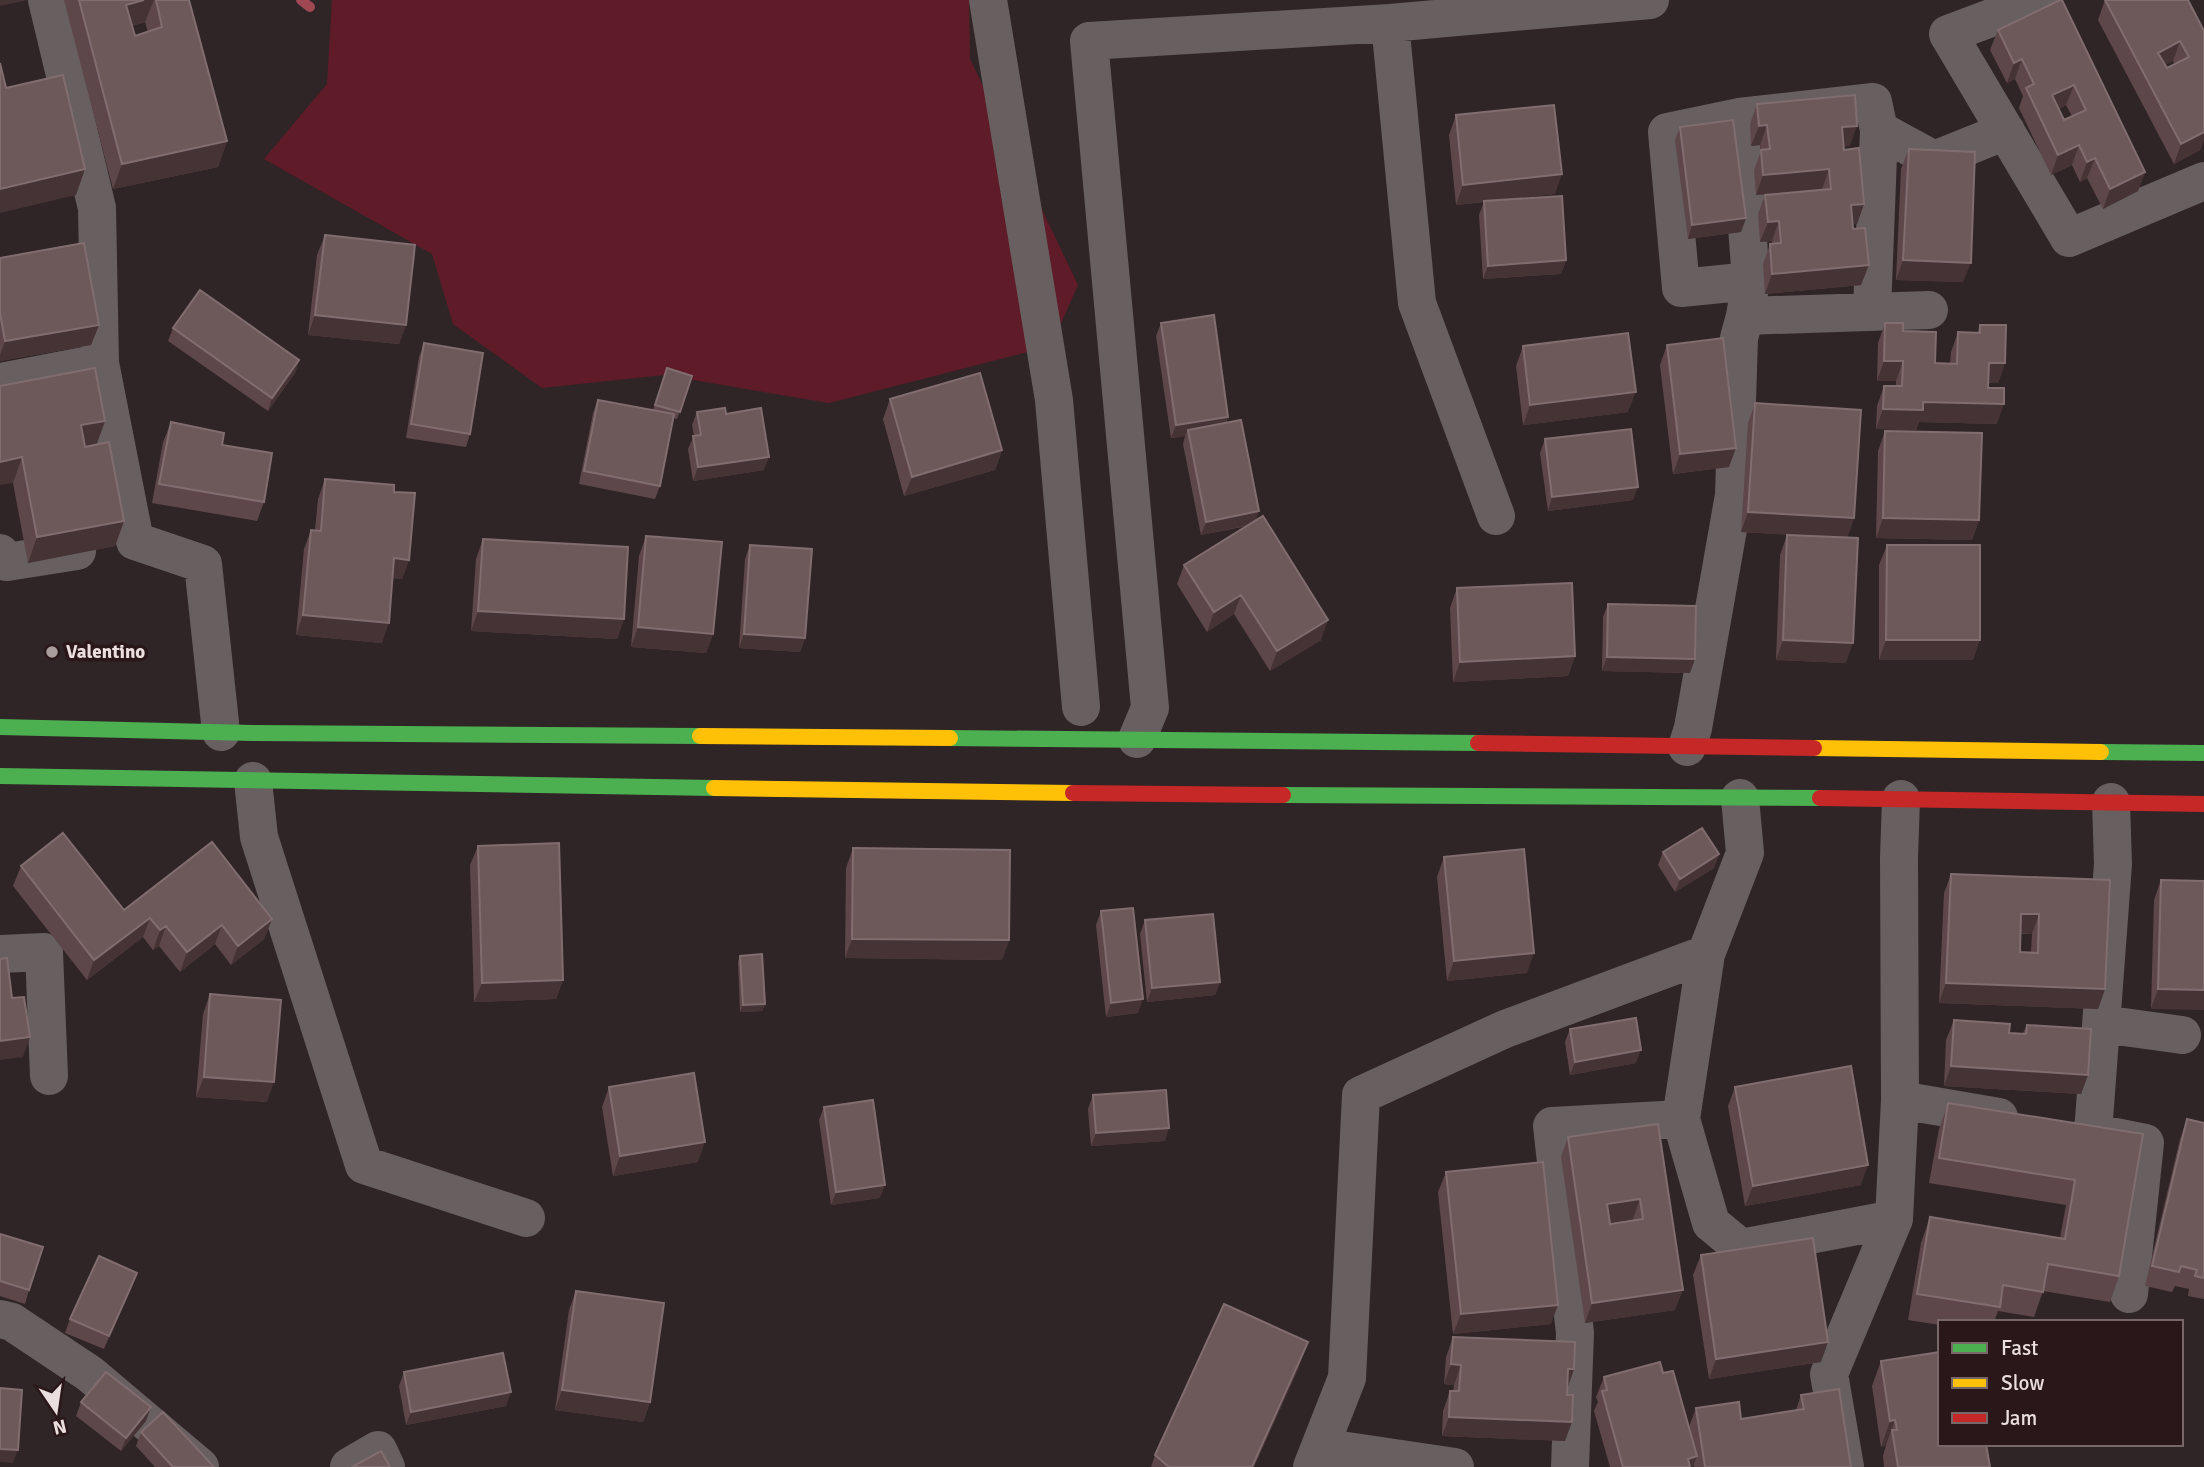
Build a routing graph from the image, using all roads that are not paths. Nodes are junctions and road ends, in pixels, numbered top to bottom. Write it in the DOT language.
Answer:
graph roads {
  1 [pos="47,0"];
  2 [pos="988,0"];
  3 [pos="1650,0"];
  4 [pos="2039,0"];
  5 [pos="1390,23"];
  6 [pos="1739,117"];
  7 [pos="1879,130"];
  8 [pos="2006,131"];
  9 [pos="2204,181"];
  10 [pos="1748,298"];
  11 [pos="1929,310"];
  12 [pos="1872,312"];
  13 [pos="100,363"];
  14 [pos="0,382"];
  15 [pos="1496,516"];
  16 [pos="135,541"];
  17 [pos="0,553"];
  18 [pos="1082,706"];
  19 [pos="0,727"];
  20 [pos="1137,739"];
  21 [pos="1687,747"];
  22 [pos="247,752"];
  23 [pos="2204,753"];
  24 [pos="0,776"];
  25 [pos="1740,798"];
  26 [pos="1901,799"];
  27 [pos="2111,802"];
  28 [pos="2204,804"];
  29 [pos="0,954"];
  30 [pos="1706,954"];
  31 [pos="2102,1024"];
  32 [pos="2182,1035"];
  33 [pos="49,1076"];
  34 [pos="1900,1100"];
  35 [pos="1681,1119"];
  36 [pos="2093,1133"];
  37 [pos="526,1218"];
  38 [pos="1894,1219"];
  39 [pos="2129,1294"];
  40 [pos="0,1319"];
  41 [pos="1316,1457"];
  42 [pos="200,1467"];
  43 [pos="349,1467"];
  44 [pos="386,1467"];
  45 [pos="1455,1467"];
  46 [pos="1570,1467"];
  47 [pos="1845,1467"];
  1 -- 13 [label="street"];
  2 -- 18 [label="street"];
  3 -- 5 [label="street"];
  4 -- 8 [label="street"];
  5 -- 15 [label="street"];
  5 -- 20 [label="street"];
  6 -- 7 [label="street"];
  6 -- 10 [label="street"];
  6 -- 10 [label="street"];
  7 -- 8 [label="street"];
  7 -- 12 [label="street"];
  8 -- 9 [label="street"];
  10 -- 12 [label="street"];
  10 -- 21 [label="street"];
  11 -- 12 [label="street"];
  13 -- 14 [label="street"];
  13 -- 16 [label="street"];
  16 -- 17 [label="street"];
  16 -- 22 [label="street"];
  19 -- 22 [label="main road"];
  20 -- 21 [label="main road"];
  20 -- 22 [label="main road"];
  21 -- 23 [label="main road"];
  22 -- 24 [label="main road"];
  22 -- 25 [label="main road"];
  22 -- 37 [label="street"];
  25 -- 26 [label="main road"];
  25 -- 30 [label="street"];
  26 -- 27 [label="main road"];
  26 -- 34 [label="street"];
  27 -- 28 [label="main road"];
  27 -- 31 [label="street"];
  29 -- 33 [label="street"];
  30 -- 35 [label="street"];
  30 -- 41 [label="street"];
  31 -- 32 [label="street"];
  31 -- 36 [label="street"];
  34 -- 36 [label="street"];
  34 -- 38 [label="street"];
  35 -- 38 [label="street"];
  35 -- 46 [label="street"];
  36 -- 39 [label="street"];
  38 -- 47 [label="street"];
  40 -- 42 [label="street"];
  41 -- 45 [label="street"];
  43 -- 44 [label="street"];
}
